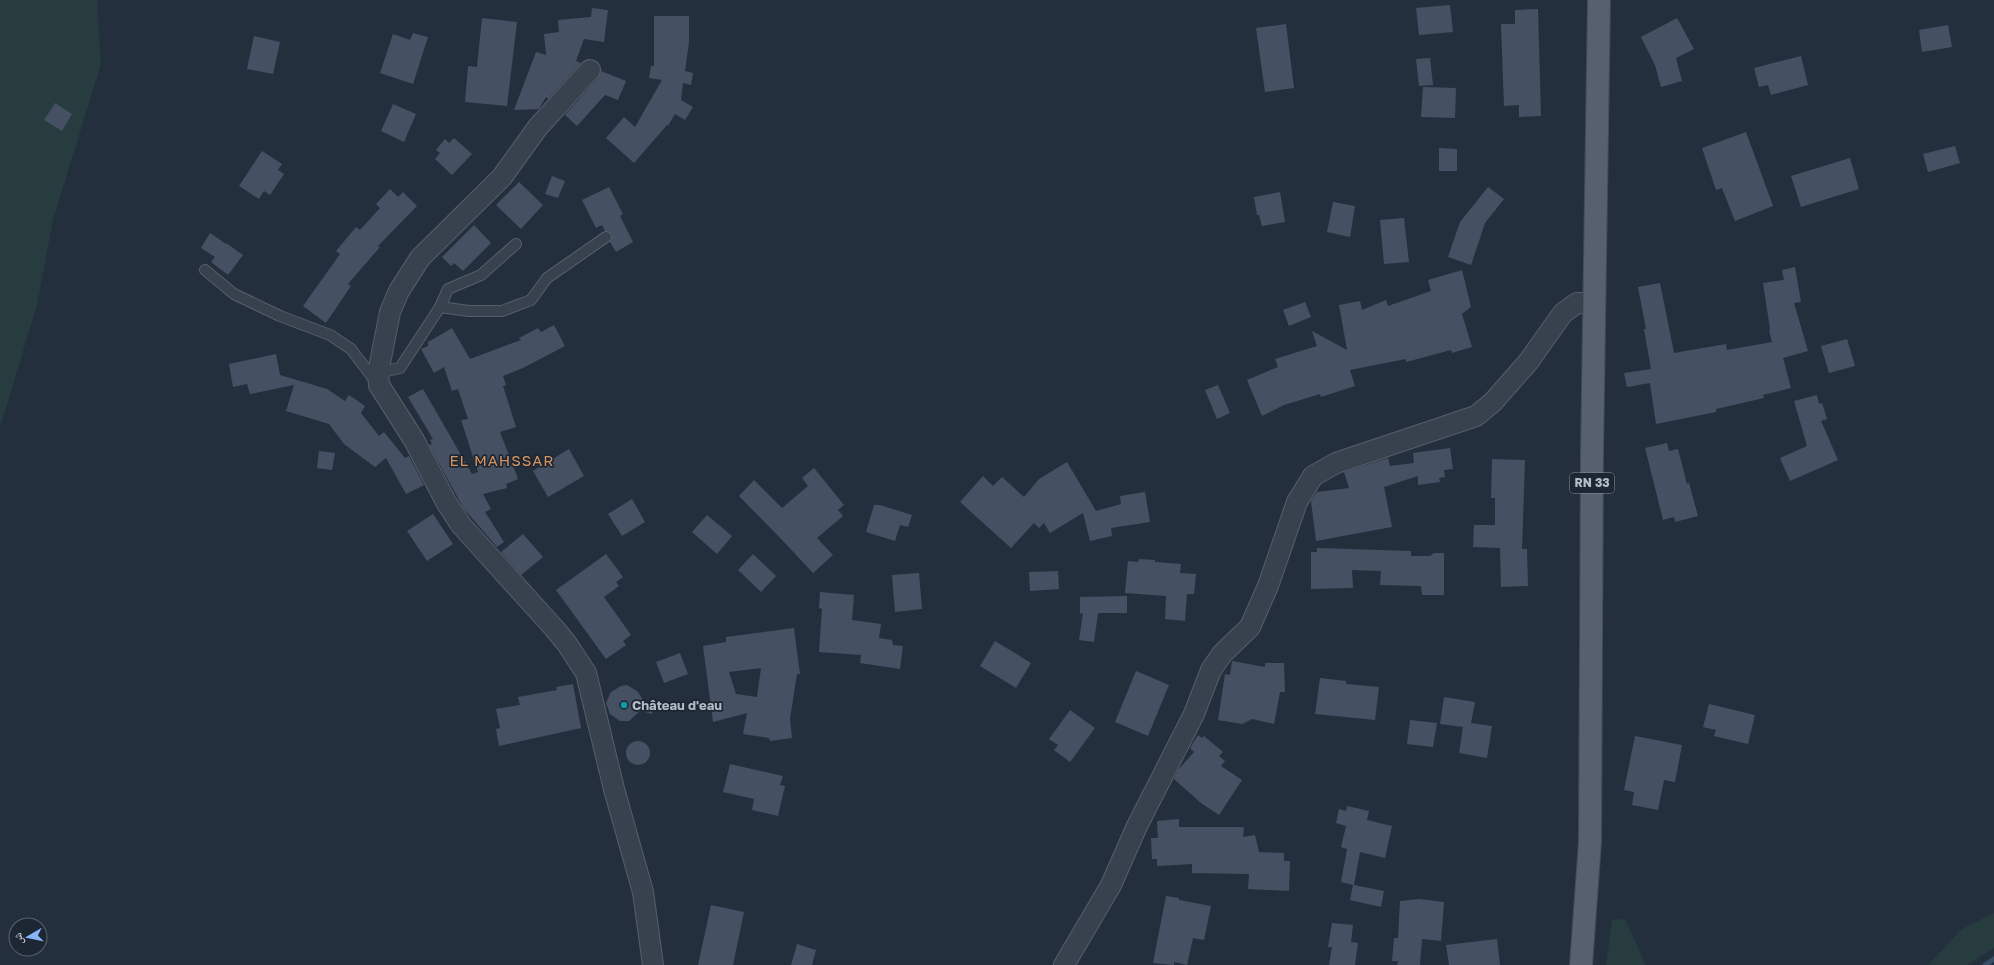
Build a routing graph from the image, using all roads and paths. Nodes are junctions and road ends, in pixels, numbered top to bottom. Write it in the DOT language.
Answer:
graph roads {
  1 [pos="1599,0"];
  2 [pos="590,70"];
  3 [pos="606,237"];
  4 [pos="516,244"];
  5 [pos="205,270"];
  6 [pos="1595,302"];
  7 [pos="440,307"];
  8 [pos="379,379"];
  9 [pos="653,965"];
  10 [pos="1064,965"];
  11 [pos="1581,965"];
  1 -- 6 [label="main road, RN 33"];
  2 -- 8 [label="street"];
  3 -- 7 [label="lane"];
  4 -- 7 [label="lane"];
  5 -- 8 [label="lane"];
  6 -- 10 [label="street"];
  6 -- 11 [label="main road, RN 33"];
  7 -- 8 [label="lane"];
  8 -- 9 [label="street"];
}
